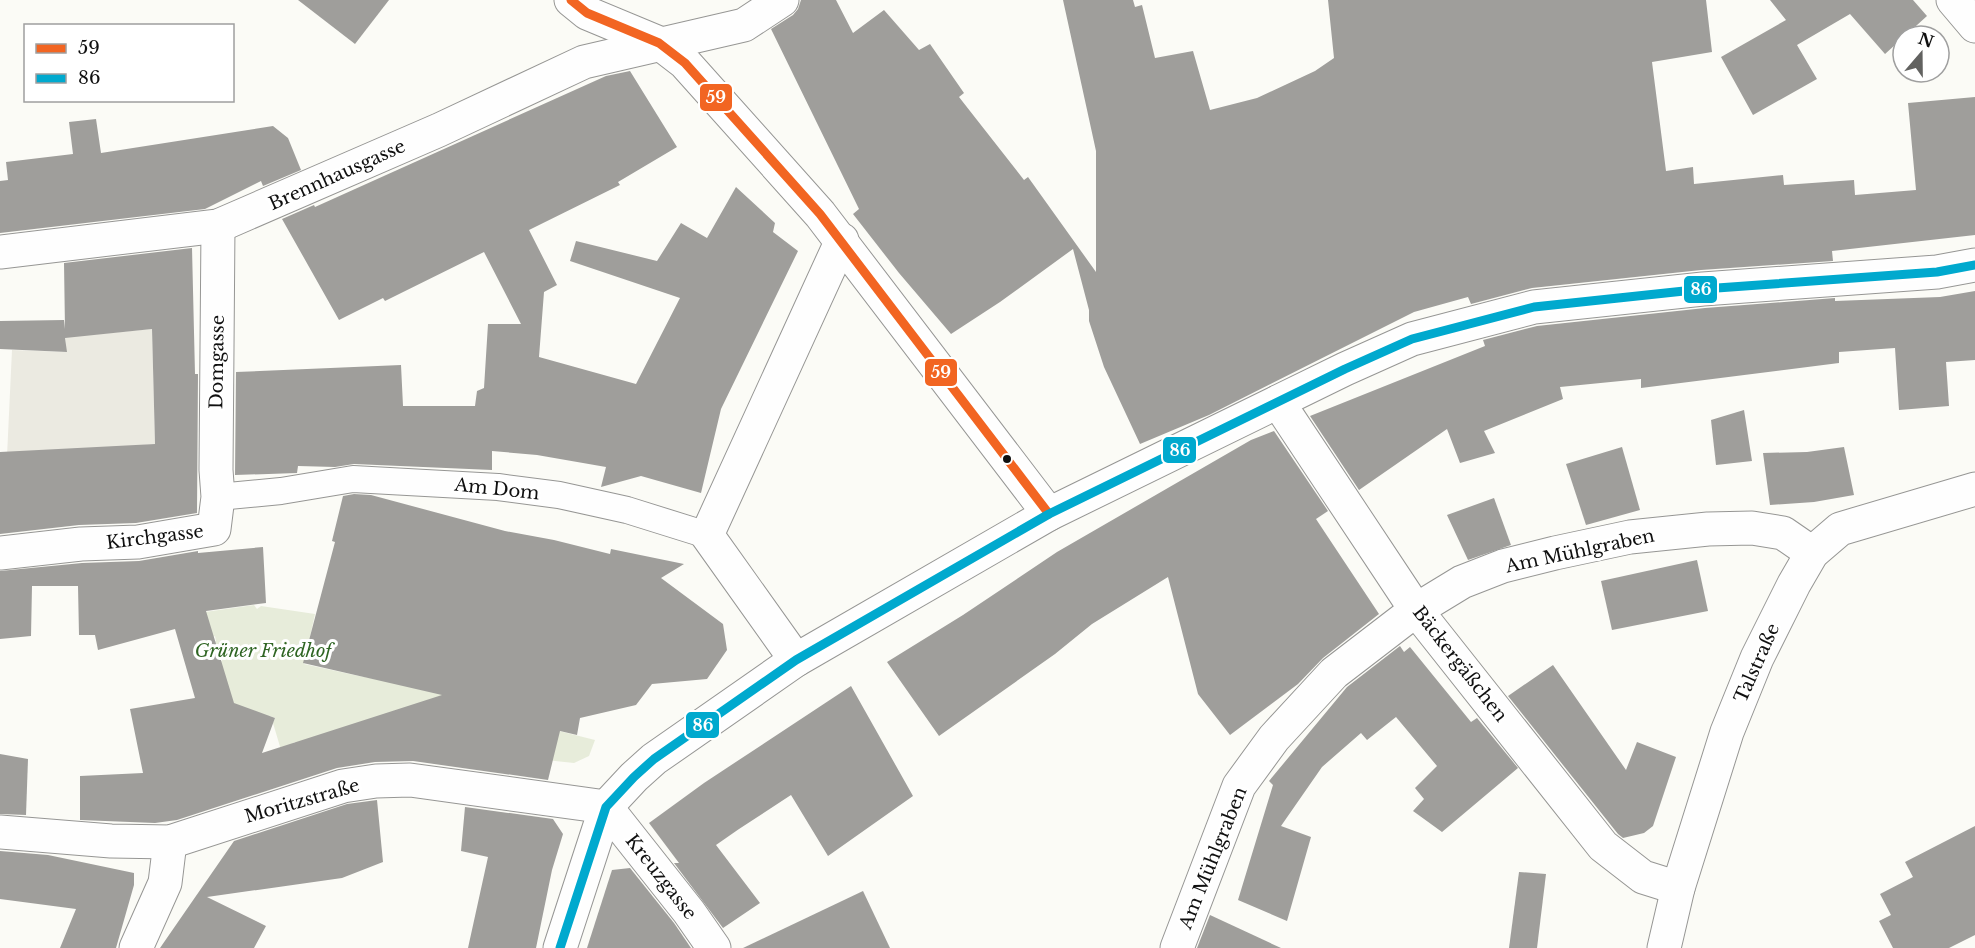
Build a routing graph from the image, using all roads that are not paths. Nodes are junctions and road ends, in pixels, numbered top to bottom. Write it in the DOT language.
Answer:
graph roads {
  1 [pos="571,0"];
  2 [pos="782,0"];
  3 [pos="1953,0"];
  4 [pos="1975,26"];
  5 [pos="659,43"];
  6 [pos="218,226"];
  7 [pos="842,240"];
  8 [pos="0,252"];
  9 [pos="1975,265"];
  10 [pos="1278,402"];
  11 [pos="1975,489"];
  12 [pos="218,497"];
  13 [pos="1049,514"];
  14 [pos="707,535"];
  15 [pos="0,553"];
  16 [pos="1812,553"];
  17 [pos="1416,610"];
  18 [pos="796,660"];
  19 [pos="606,807"];
  20 [pos="0,832"];
  21 [pos="170,842"];
  22 [pos="1678,888"];
  23 [pos="136,948"];
  24 [pos="560,948"];
  25 [pos="714,948"];
  26 [pos="1177,948"];
  27 [pos="1664,948"];
  1 -- 5 [label="street"];
  2 -- 5 [label="street, Brennhausgasse"];
  3 -- 4 [label="street"];
  5 -- 6 [label="street, Brennhausgasse"];
  5 -- 7 [label="street"];
  6 -- 8 [label="street, Brennhausgasse"];
  6 -- 12 [label="street, Domgasse"];
  7 -- 13 [label="street"];
  7 -- 14 [label="street"];
  9 -- 10 [label="street"];
  10 -- 13 [label="street"];
  10 -- 17 [label="street, Bäckergäßchen"];
  11 -- 16 [label="street, Talstraße"];
  12 -- 14 [label="street, Am Dom"];
  12 -- 15 [label="street, Kirchgasse"];
  13 -- 18 [label="street"];
  14 -- 18 [label="street"];
  16 -- 17 [label="street, Am Mühlgraben"];
  16 -- 22 [label="street, Talstraße"];
  17 -- 22 [label="street, Bäckergäßchen"];
  17 -- 26 [label="street, Am Mühlgraben"];
  18 -- 19 [label="street"];
  19 -- 21 [label="street, Moritzstraße"];
  19 -- 24 [label="street"];
  19 -- 25 [label="street, Kreuzgasse"];
  20 -- 21 [label="street, Moritzstraße"];
  21 -- 23 [label="street"];
  22 -- 27 [label="street, Talstraße"];
}
